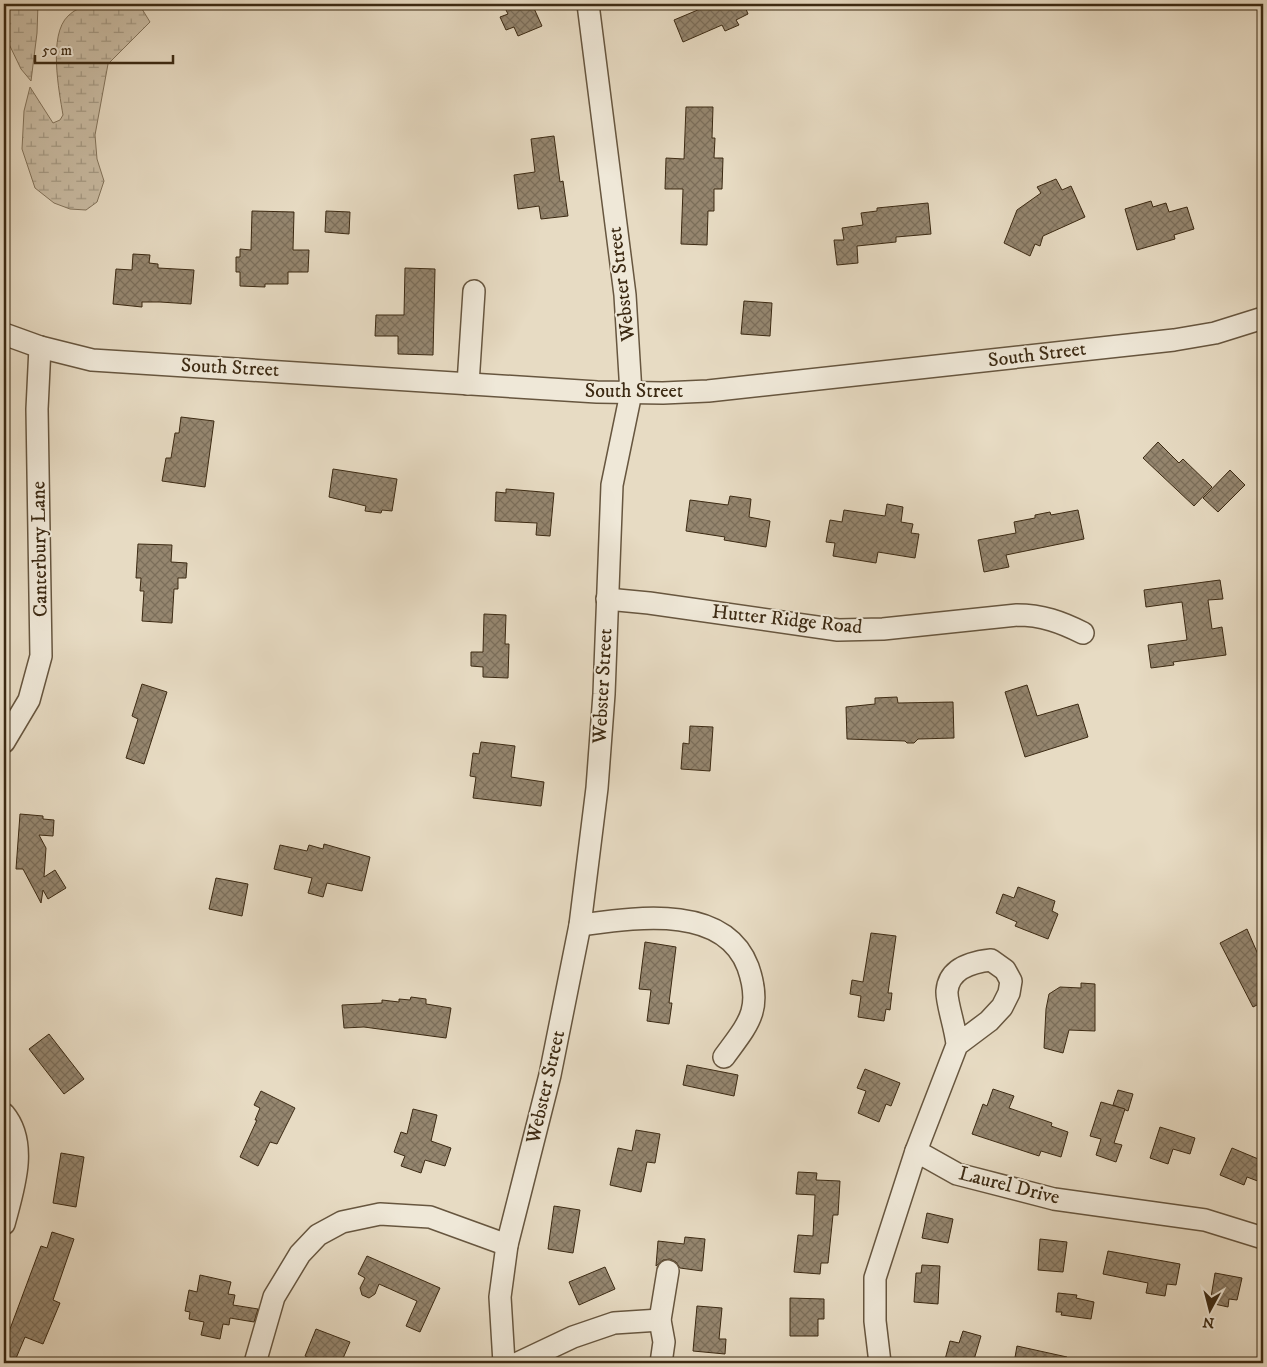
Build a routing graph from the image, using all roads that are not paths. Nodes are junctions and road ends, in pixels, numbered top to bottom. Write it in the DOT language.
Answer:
graph roads {
  1 [pos="588,4"];
  2 [pos="474,291"];
  3 [pos="1262,320"];
  4 [pos="4,334"];
  5 [pos="40,348"];
  6 [pos="468,384"];
  7 [pos="631,393"];
  8 [pos="607,599"];
  9 [pos="1083,632"];
  10 [pos="4,742"];
  11 [pos="580,925"];
  12 [pos="956,1045"];
  13 [pos="724,1057"];
  14 [pos="4,1114"];
  15 [pos="916,1151"];
  16 [pos="4,1224"];
  17 [pos="1263,1238"];
  18 [pos="506,1245"];
  19 [pos="668,1271"];
  20 [pos="660,1320"];
  21 [pos="255,1363"];
  22 [pos="504,1363"];
  23 [pos="518,1363"];
  24 [pos="661,1363"];
  25 [pos="880,1363"];
  1 -- 7 [label="street, Webster Street"];
  2 -- 6 [label="street"];
  3 -- 7 [label="street, South Street"];
  4 -- 5 [label="street, South Street"];
  5 -- 6 [label="street, South Street"];
  5 -- 10 [label="street, Canterbury Lane"];
  6 -- 7 [label="street, South Street"];
  7 -- 8 [label="street, Webster Street"];
  8 -- 9 [label="street, Hutter Ridge Road"];
  8 -- 11 [label="street, Webster Street"];
  11 -- 13 [label="street"];
  11 -- 18 [label="street, Webster Street"];
  12 -- 15 [label="street"];
  14 -- 16 [label="street"];
  15 -- 17 [label="street, Laurel Drive"];
  15 -- 25 [label="street"];
  18 -- 21 [label="street"];
  18 -- 22 [label="street, Webster Street"];
  19 -- 20 [label="street"];
  20 -- 23 [label="street"];
  20 -- 24 [label="street"];
}
